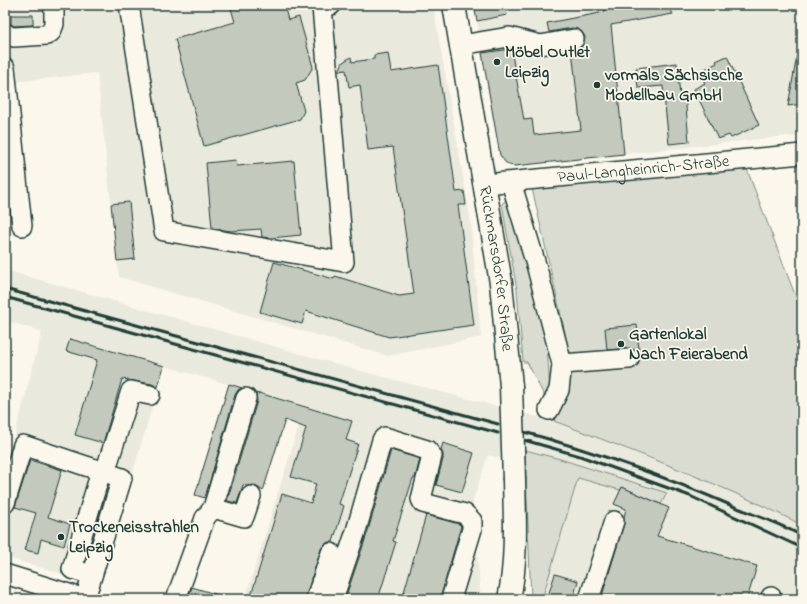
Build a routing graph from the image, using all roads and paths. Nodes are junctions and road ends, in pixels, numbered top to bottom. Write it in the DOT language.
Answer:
graph roads {
  1 [pos="54,5"];
  2 [pos="129,5"];
  3 [pos="331,5"];
  4 [pos="454,5"];
  5 [pos="5,33"];
  6 [pos="574,39"];
  7 [pos="461,45"];
  8 [pos="5,68"];
  9 [pos="802,154"];
  10 [pos="511,182"];
  11 [pos="484,184"];
  12 [pos="22,226"];
  13 [pos="629,359"];
  14 [pos="562,364"];
  15 [pos="150,396"];
  16 [pos="246,398"];
  17 [pos="549,410"];
  18 [pos="103,471"];
  19 [pos="251,496"];
  20 [pos="5,503"];
  21 [pos="213,508"];
  22 [pos="614,521"];
  23 [pos="516,534"];
  24 [pos="331,553"];
  25 [pos="5,574"];
  26 [pos="85,599"];
  27 [pos="176,599"];
  28 [pos="316,599"];
  29 [pos="334,599"];
  30 [pos="451,599"];
  31 [pos="509,599"];
  32 [pos="519,599"];
  33 [pos="589,599"];
  1 -- 5 [label="street"];
  2 -- 3 [label="street"];
  4 -- 7 [label="main road, Rückmarsdorfer Straße"];
  6 -- 7 [label="street"];
  7 -- 11 [label="main road, Rückmarsdorfer Straße"];
  8 -- 12 [label="street"];
  9 -- 10 [label="street, Paul-Langheinrich-Straße"];
  10 -- 11 [label="street, Paul-Langheinrich-Straße"];
  10 -- 14 [label="street"];
  11 -- 23 [label="main road, Rückmarsdorfer Straße, bridge"];
  13 -- 14 [label="street"];
  14 -- 17 [label="street"];
  15 -- 18 [label="street"];
  16 -- 21 [label="street"];
  18 -- 20 [label="street"];
  18 -- 26 [label="street"];
  19 -- 21 [label="street"];
  21 -- 27 [label="street"];
  22 -- 33 [label="street"];
  23 -- 31 [label="main road, Rückmarsdorfer Straße"];
  23 -- 32 [label="main road, Rückmarsdorfer Straße"];
  24 -- 28 [label="street"];
  25 -- 26 [label="street"];
  29 -- 30 [label="street"];
}
